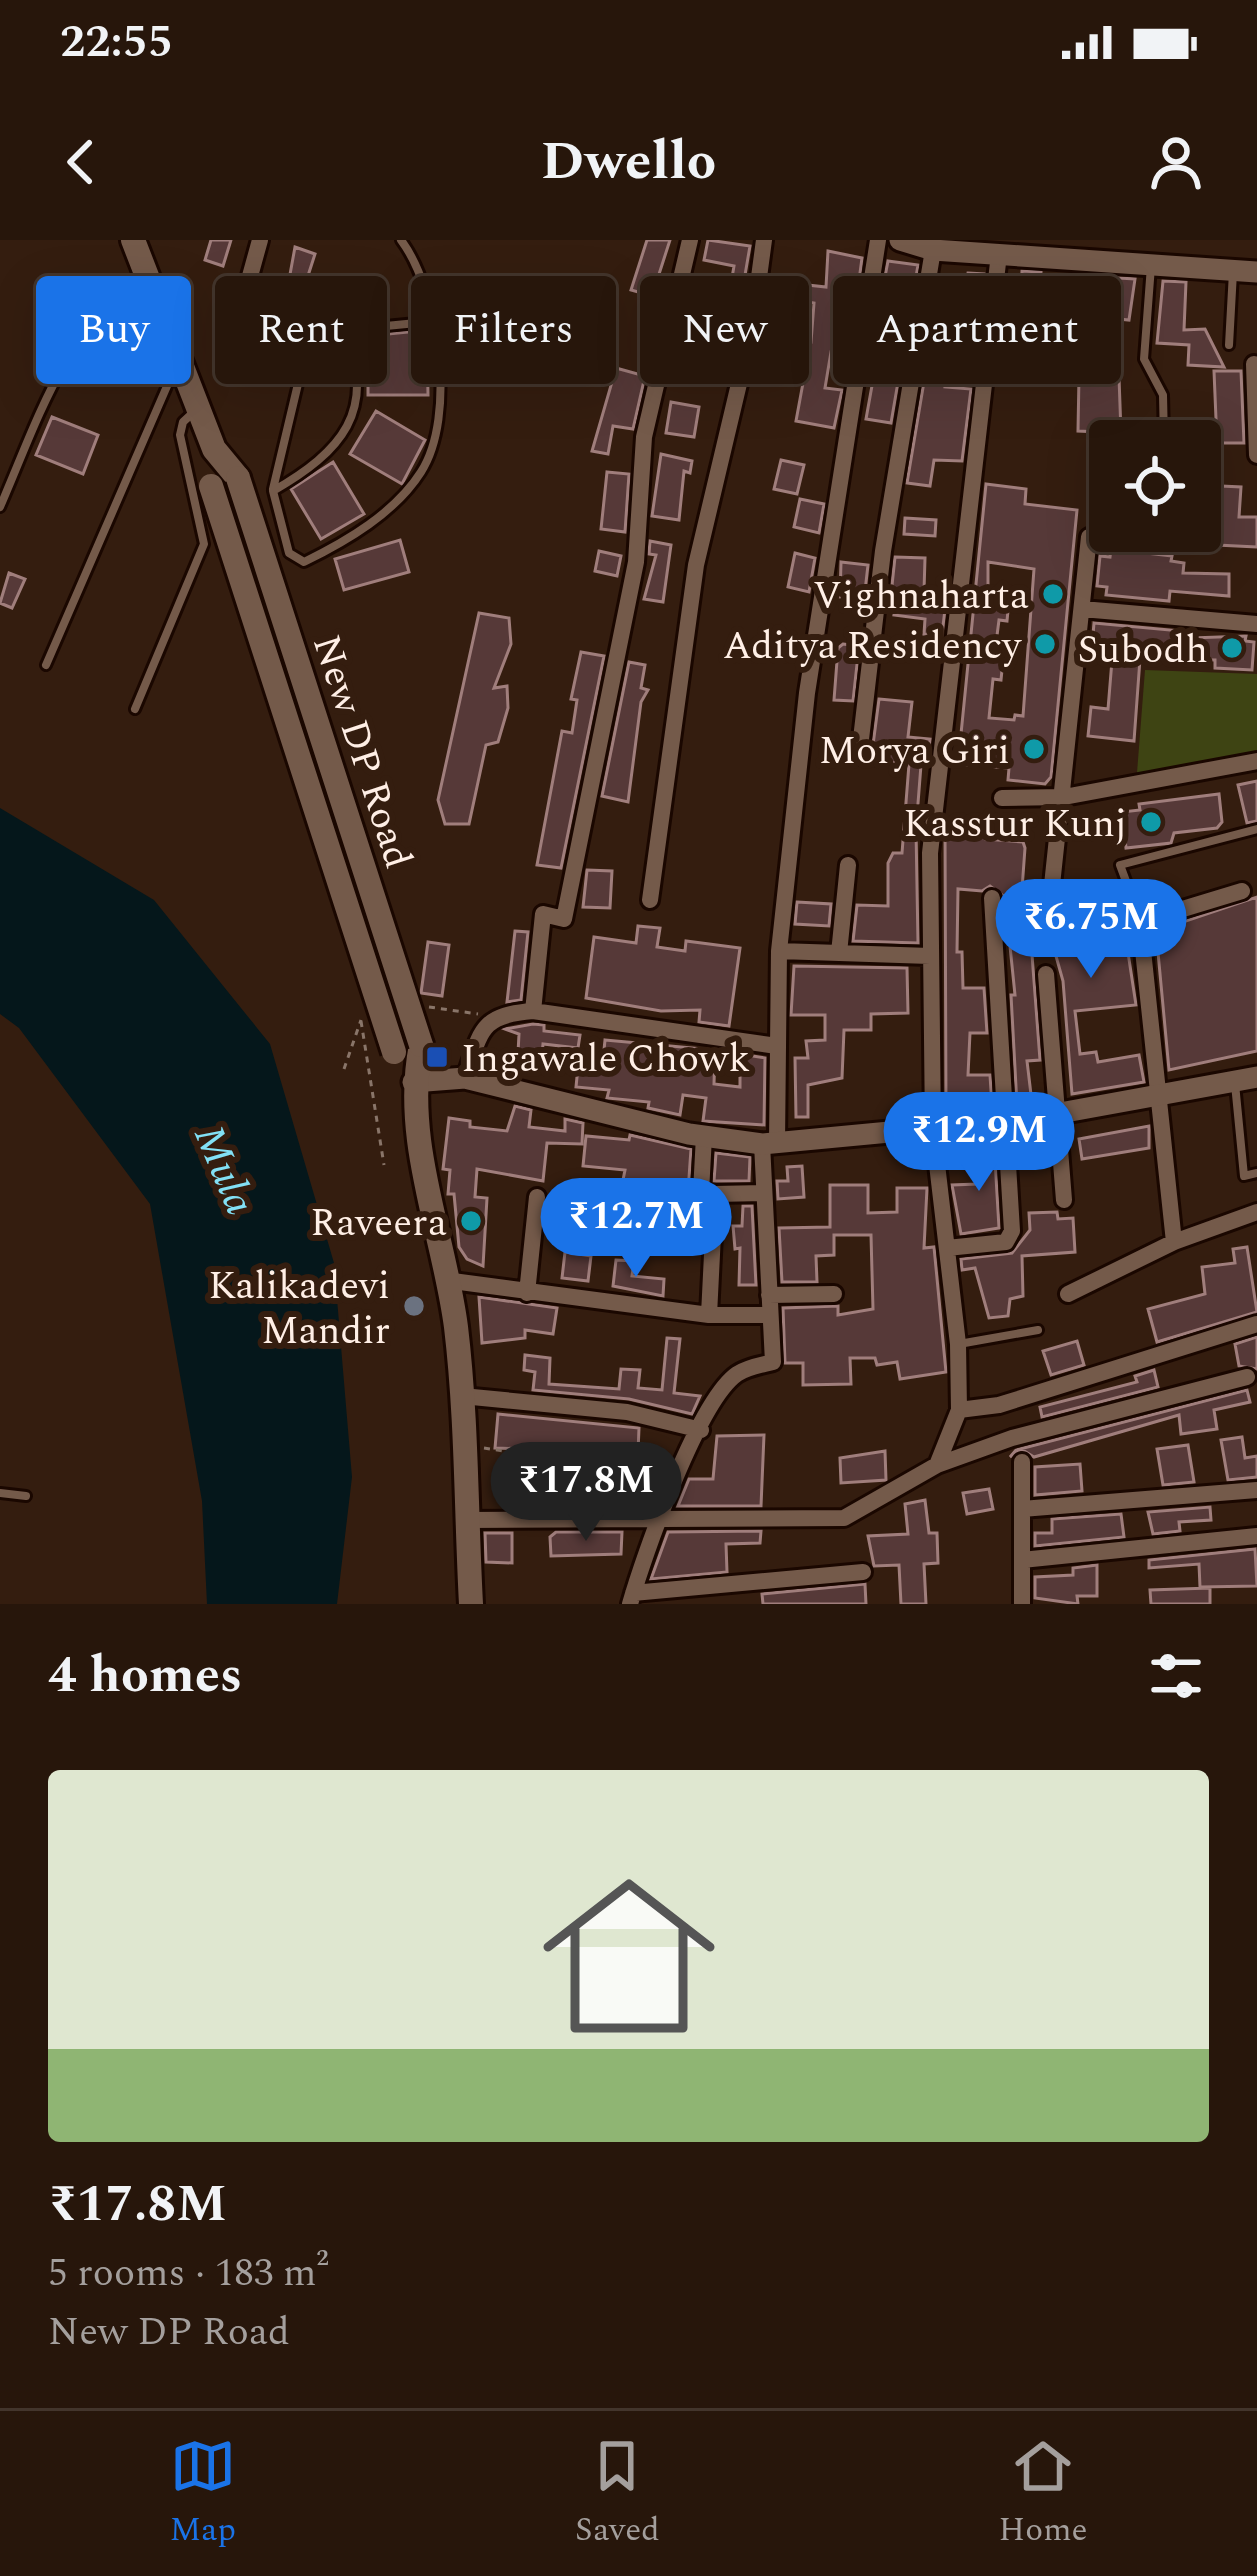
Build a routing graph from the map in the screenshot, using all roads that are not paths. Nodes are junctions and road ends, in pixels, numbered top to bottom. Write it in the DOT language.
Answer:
graph roads {
  1 [pos="133,240"];
  2 [pos="260,240"];
  3 [pos="401,240"];
  4 [pos="690,240"];
  5 [pos="764,240"];
  6 [pos="878,240"];
  7 [pos="900,240"];
  8 [pos="933,250"];
  9 [pos="999,254"];
  10 [pos="1151,265"];
  11 [pos="1233,271"];
  12 [pos="1257,272"];
  13 [pos="147,274"];
  14 [pos="250,276"];
  15 [pos="417,276"];
  16 [pos="1229,345"];
  17 [pos="1254,364"];
  18 [pos="191,380"];
  19 [pos="169,384"];
  20 [pos="298,384"];
  21 [pos="354,384"];
  22 [pos="436,384"];
  23 [pos="200,406"];
  24 [pos="1164,420"];
  25 [pos="214,449"];
  26 [pos="1257,455"];
  27 [pos="273,491"];
  28 [pos="0,508"];
  29 [pos="1089,537"];
  30 [pos="1082,609"];
  31 [pos="1257,624"];
  32 [pos="46,665"];
  33 [pos="134,709"];
  34 [pos="859,756"];
  35 [pos="1257,761"];
  36 [pos="1064,796"];
  37 [pos="1001,798"];
  38 [pos="1257,829"];
  39 [pos="848,865"];
  40 [pos="1052,885"];
  41 [pos="1242,891"];
  42 [pos="992,898"];
  43 [pos="650,900"];
  44 [pos="1133,901"];
  45 [pos="1140,922"];
  46 [pos="779,950"];
  47 [pos="839,953"];
  48 [pos="930,956"];
  49 [pos="1046,974"];
  50 [pos="532,1011"];
  51 [pos="778,1046"];
  52 [pos="465,1078"];
  53 [pos="1246,1080"];
  54 [pos="413,1082"];
  55 [pos="1158,1097"];
  56 [pos="1055,1114"];
  57 [pos="1004,1122"];
  58 [pos="933,1130"];
  59 [pos="704,1136"];
  60 [pos="770,1143"];
  61 [pos="1257,1173"];
  62 [pos="764,1193"];
  63 [pos="715,1194"];
  64 [pos="537,1197"];
  65 [pos="1064,1200"];
  66 [pos="1257,1212"];
  67 [pos="1174,1242"];
  68 [pos="947,1248"];
  69 [pos="445,1280"];
  70 [pos="526,1293"];
  71 [pos="769,1294"];
  72 [pos="834,1294"];
  73 [pos="1068,1294"];
  74 [pos="770,1315"];
  75 [pos="709,1316"];
  76 [pos="1257,1324"];
  77 [pos="1038,1330"];
  78 [pos="958,1344"];
  79 [pos="1247,1377"];
  80 [pos="462,1396"];
  81 [pos="959,1410"];
  82 [pos="701,1430"];
  83 [pos="1022,1462"];
  84 [pos="937,1466"];
  85 [pos="1257,1490"];
  86 [pos="0,1493"];
  87 [pos="26,1496"];
  88 [pos="1022,1509"];
  89 [pos="466,1520"];
  90 [pos="658,1520"];
  91 [pos="1257,1536"];
  92 [pos="1022,1560"];
  93 [pos="863,1572"];
  94 [pos="632,1599"];
  95 [pos="471,1604"];
  96 [pos="1022,1604"];
  1 -- 13 [label="main road, New DP Road"];
  2 -- 14 [label="street"];
  3 -- 15 [label="lane"];
  4 -- 50 [label="street"];
  5 -- 43 [label="street"];
  6 -- 46 [label="street"];
  7 -- 8 [label="street"];
  8 -- 9 [label="street"];
  8 -- 34 [label="street"];
  9 -- 10 [label="street"];
  9 -- 48 [label="street"];
  10 -- 11 [label="street"];
  10 -- 24 [label="lane"];
  11 -- 12 [label="street"];
  11 -- 16 [label="lane"];
  13 -- 28 [label="lane"];
  17 -- 26 [label="street"];
  18 -- 23 [label="main road, New DP Road"];
  19 -- 32 [label="lane"];
  20 -- 27 [label="lane"];
  21 -- 27 [label="lane"];
  22 -- 27 [label="lane"];
  23 -- 25 [label="main road, New DP Road"];
  23 -- 33 [label="lane"];
  25 -- 54 [label="main road, New DP Road, bridge"];
  25 -- 54 [label="main road, New DP Road, bridge"];
  29 -- 30 [label="street"];
  30 -- 31 [label="street"];
  30 -- 36 [label="street"];
  35 -- 36 [label="street"];
  36 -- 37 [label="street"];
  36 -- 40 [label="street"];
  38 -- 44 [label="lane"];
  39 -- 47 [label="street"];
  41 -- 45 [label="street"];
  42 -- 57 [label="street"];
  44 -- 45 [label="street"];
  45 -- 55 [label="street"];
  46 -- 47 [label="street"];
  46 -- 51 [label="street"];
  47 -- 48 [label="street"];
  48 -- 58 [label="street"];
  49 -- 56 [label="street"];
  50 -- 51 [label="street"];
  50 -- 52 [label="street"];
  51 -- 60 [label="street"];
  52 -- 54 [label="street"];
  52 -- 59 [label="street"];
  53 -- 55 [label="street"];
  53 -- 61 [label="lane"];
  54 -- 69 [label="main road, New DP Road"];
  55 -- 56 [label="street"];
  55 -- 67 [label="street"];
  56 -- 57 [label="street"];
  56 -- 65 [label="street"];
  57 -- 58 [label="street"];
  57 -- 68 [label="street"];
  58 -- 60 [label="street"];
  58 -- 68 [label="street"];
  59 -- 60 [label="street"];
  59 -- 63 [label="street"];
  60 -- 62 [label="street"];
  62 -- 63 [label="street"];
  62 -- 71 [label="street"];
  63 -- 75 [label="street"];
  64 -- 70 [label="street"];
  66 -- 67 [label="street"];
  67 -- 73 [label="street"];
  68 -- 78 [label="street"];
  69 -- 70 [label="street"];
  69 -- 80 [label="main road, New DP Road"];
  70 -- 75 [label="street"];
  71 -- 72 [label="street"];
  71 -- 74 [label="street"];
  74 -- 75 [label="street"];
  74 -- 82 [label="street"];
  76 -- 81 [label="street"];
  77 -- 78 [label="lane"];
  78 -- 81 [label="street"];
  79 -- 84 [label="street"];
  80 -- 82 [label="street"];
  80 -- 89 [label="main road, New DP Road"];
  81 -- 84 [label="street"];
  82 -- 90 [label="street"];
  83 -- 88 [label="street"];
  84 -- 90 [label="street"];
  85 -- 88 [label="street"];
  86 -- 87 [label="lane"];
  88 -- 92 [label="street"];
  89 -- 90 [label="street"];
  89 -- 95 [label="main road, New DP Road"];
  90 -- 94 [label="street"];
  91 -- 92 [label="street"];
  92 -- 96 [label="street"];
  93 -- 94 [label="street"];
}
